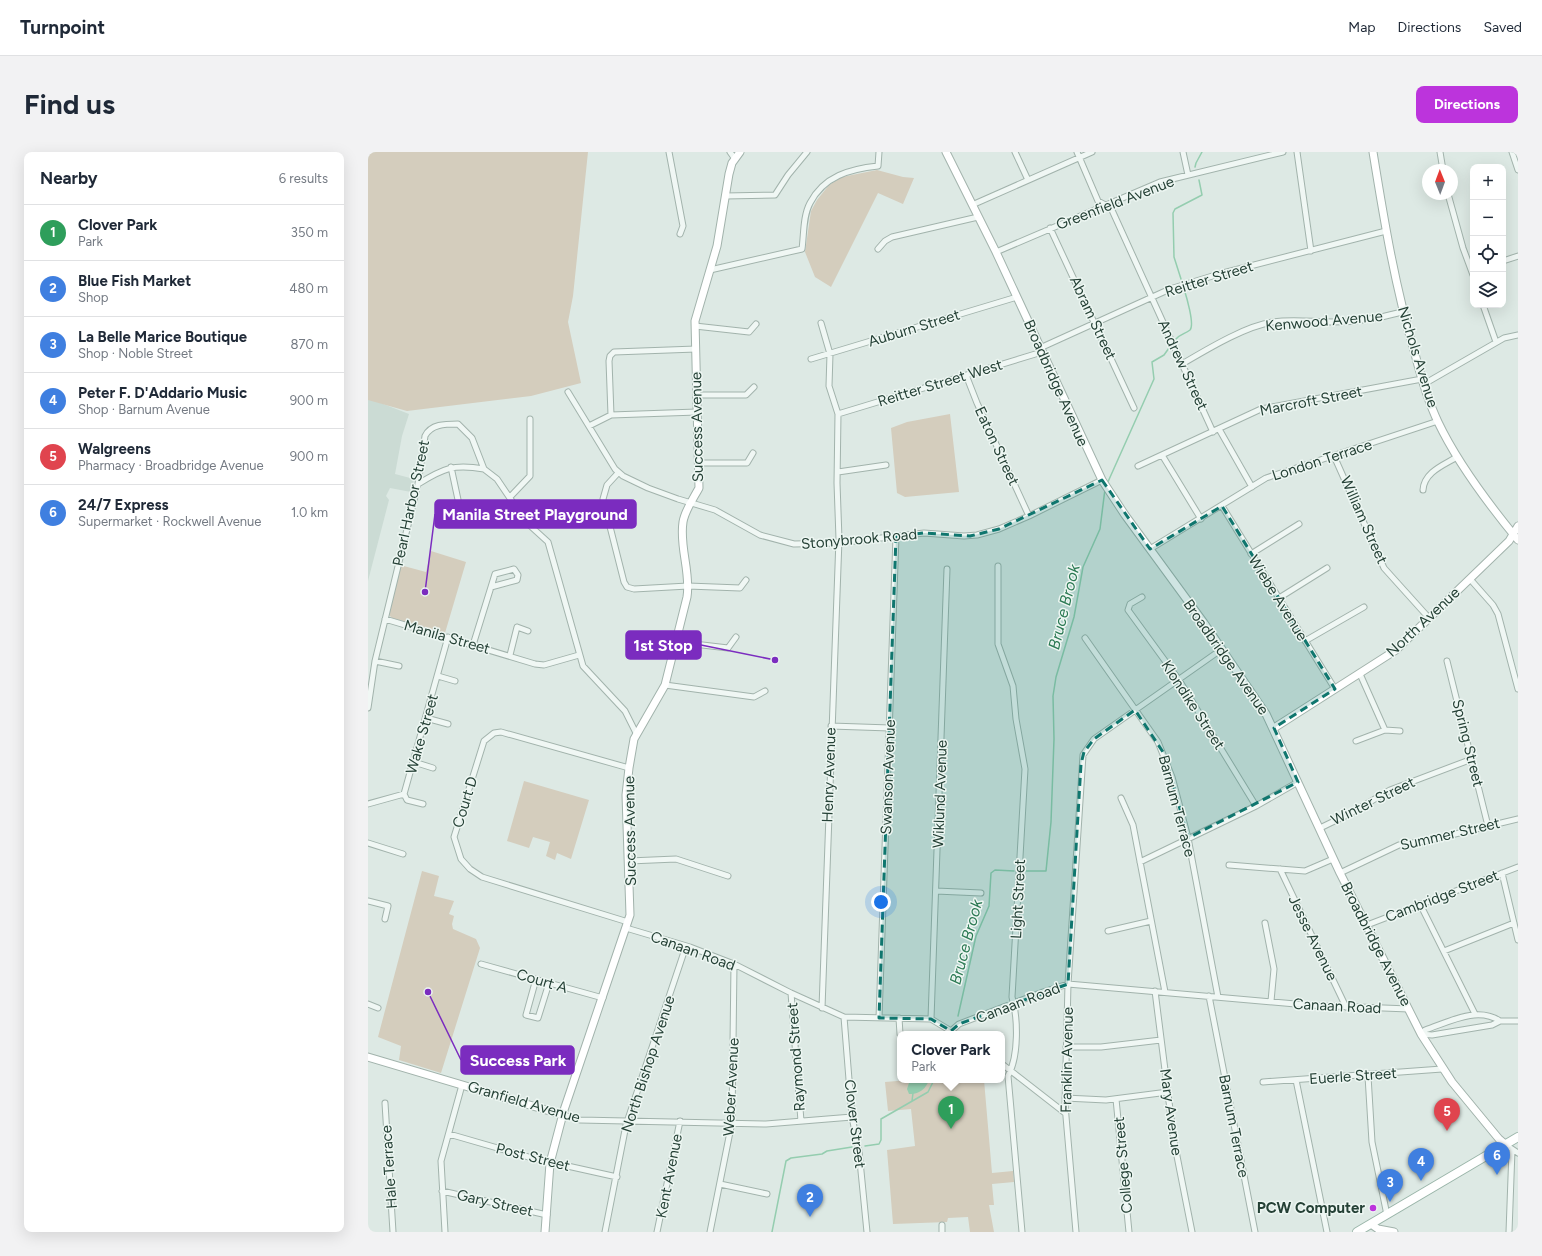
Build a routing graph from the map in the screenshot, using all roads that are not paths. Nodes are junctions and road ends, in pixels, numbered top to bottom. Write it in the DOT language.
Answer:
graph roads {
  1 [pos="669,152"];
  2 [pos="730,152"];
  3 [pos="740,152"];
  4 [pos="807,152"];
  5 [pos="879,152"];
  6 [pos="946,152"];
  7 [pos="1015,152"];
  8 [pos="1077,152"];
  9 [pos="1092,152"];
  10 [pos="1183,152"];
  11 [pos="1283,152"];
  12 [pos="1297,152"];
  13 [pos="1373,152"];
  14 [pos="1440,152"];
  15 [pos="1512,152"];
  16 [pos="1274,153"];
  17 [pos="1079,158"];
  18 [pos="735,159"];
  19 [pos="1442,164"];
  20 [pos="1518,170"];
  21 [pos="1188,175"];
  22 [pos="1028,180"];
  23 [pos="725,196"];
  24 [pos="1450,200"];
  25 [pos="1105,204"];
  26 [pos="972,205"];
  27 [pos="978,217"];
  28 [pos="1050,228"];
  29 [pos="1386,231"];
  30 [pos="680,234"];
  31 [pos="878,249"];
  32 [pos="1311,251"];
  33 [pos="996,252"];
  34 [pos="1518,256"];
  35 [pos="1506,260"];
  36 [pos="1470,266"];
  37 [pos="710,270"];
  38 [pos="1017,297"];
  39 [pos="1152,297"];
  40 [pos="1484,308"];
  41 [pos="1402,312"];
  42 [pos="821,323"];
  43 [pos="1095,323"];
  44 [pos="756,324"];
  45 [pos="695,326"];
  46 [pos="1518,335"];
  47 [pos="1496,342"];
  48 [pos="696,348"];
  49 [pos="1041,350"];
  50 [pos="830,354"];
  51 [pos="811,359"];
  52 [pos="1182,364"];
  53 [pos="966,375"];
  54 [pos="1423,382"];
  55 [pos="754,387"];
  56 [pos="568,392"];
  57 [pos="697,395"];
  58 [pos="1134,408"];
  59 [pos="697,412"];
  60 [pos="838,414"];
  61 [pos="611,415"];
  62 [pos="530,419"];
  63 [pos="1438,421"];
  64 [pos="589,426"];
  65 [pos="1219,429"];
  66 [pos="1213,432"];
  67 [pos="753,453"];
  68 [pos="1162,455"];
  69 [pos="1334,456"];
  70 [pos="1458,457"];
  71 [pos="699,463"];
  72 [pos="886,465"];
  73 [pos="1138,466"];
  74 [pos="451,467"];
  75 [pos="484,469"];
  76 [pos="838,472"];
  77 [pos="618,473"];
  78 [pos="1103,481"];
  79 [pos="418,484"];
  80 [pos="1252,487"];
  81 [pos="1423,490"];
  82 [pos="510,497"];
  83 [pos="691,502"];
  84 [pos="1222,506"];
  85 [pos="1029,516"];
  86 [pos="1200,519"];
  87 [pos="463,523"];
  88 [pos="1299,524"];
  89 [pos="1518,526"];
  90 [pos="896,536"];
  91 [pos="1516,538"];
  92 [pos="838,543"];
  93 [pos="1150,549"];
  94 [pos="1251,554"];
  95 [pos="998,566"];
  96 [pos="1327,568"];
  97 [pos="947,569"];
  98 [pos="1470,579"];
  99 [pos="746,580"];
  100 [pos="688,586"];
  101 [pos="491,587"];
  102 [pos="1142,598"];
  103 [pos="1278,598"];
  104 [pos="1364,607"];
  105 [pos="1429,618"];
  106 [pos="385,619"];
  107 [pos="528,631"];
  108 [pos="736,636"];
  109 [pos="448,637"];
  110 [pos="1085,638"];
  111 [pos="1305,641"];
  112 [pos="677,642"];
  113 [pos="473,645"];
  114 [pos="1222,649"];
  115 [pos="510,655"];
  116 [pos="579,655"];
  117 [pos="375,661"];
  118 [pos="1447,661"];
  119 [pos="399,666"];
  120 [pos="1360,674"];
  121 [pos="438,676"];
  122 [pos="1179,680"];
  123 [pos="455,681"];
  124 [pos="664,685"];
  125 [pos="1335,689"];
  126 [pos="1518,689"];
  127 [pos="765,691"];
  128 [pos="368,708"];
  129 [pos="1135,710"];
  130 [pos="426,718"];
  131 [pos="448,724"];
  132 [pos="831,726"];
  133 [pos="890,728"];
  134 [pos="1274,728"];
  135 [pos="1385,730"];
  136 [pos="1400,731"];
  137 [pos="636,733"];
  138 [pos="1356,741"];
  139 [pos="1472,759"];
  140 [pos="414,762"];
  141 [pos="433,768"];
  142 [pos="629,768"];
  143 [pos="1298,782"];
  144 [pos="404,794"];
  145 [pos="1121,798"];
  146 [pos="368,804"];
  147 [pos="423,804"];
  148 [pos="1256,806"];
  149 [pos="1518,819"];
  150 [pos="1488,826"];
  151 [pos="1320,828"];
  152 [pos="1188,838"];
  153 [pos="368,843"];
  154 [pos="403,854"];
  155 [pos="1333,859"];
  156 [pos="629,860"];
  157 [pos="1140,862"];
  158 [pos="1229,865"];
  159 [pos="1518,867"];
  160 [pos="1280,869"];
  161 [pos="1340,873"];
  162 [pos="1502,873"];
  163 [pos="728,876"];
  164 [pos="936,891"];
  165 [pos="981,893"];
  166 [pos="368,902"];
  167 [pos="1420,904"];
  168 [pos="385,919"];
  169 [pos="1151,921"];
  170 [pos="1265,923"];
  171 [pos="1514,924"];
  172 [pos="627,925"];
  173 [pos="1367,925"];
  174 [pos="1108,930"];
  175 [pos="1518,940"];
  176 [pos="686,946"];
  177 [pos="1444,951"];
  178 [pos="481,964"];
  179 [pos="734,964"];
  180 [pos="536,979"];
  181 [pos="549,983"];
  182 [pos="1068,984"];
  183 [pos="1155,991"];
  184 [pos="1165,992"];
  185 [pos="791,993"];
  186 [pos="1209,996"];
  187 [pos="1218,996"];
  188 [pos="602,998"];
  189 [pos="1271,1001"];
  190 [pos="1014,1003"];
  191 [pos="368,1004"];
  192 [pos="1346,1007"];
  193 [pos="378,1008"];
  194 [pos="822,1008"];
  195 [pos="1409,1009"];
  196 [pos="1475,1014"];
  197 [pos="844,1017"];
  198 [pos="879,1018"];
  199 [pos="899,1018"];
  200 [pos="931,1019"];
  201 [pos="1500,1021"];
  202 [pos="1518,1021"];
  203 [pos="900,1031"];
  204 [pos="950,1031"];
  205 [pos="953,1031"];
  206 [pos="1421,1034"];
  207 [pos="1161,1040"];
  208 [pos="1066,1047"];
  209 [pos="368,1057"];
  210 [pos="1005,1066"];
  211 [pos="1442,1069"];
  212 [pos="1012,1070"];
  213 [pos="1368,1076"];
  214 [pos="1296,1080"];
  215 [pos="1263,1082"];
  216 [pos="462,1085"];
  217 [pos="1168,1092"];
  218 [pos="1065,1098"];
  219 [pos="1116,1099"];
  220 [pos="385,1103"];
  221 [pos="1065,1113"];
  222 [pos="563,1115"];
  223 [pos="852,1117"];
  224 [pos="627,1120"];
  225 [pos="680,1121"];
  226 [pos="801,1121"];
  227 [pos="732,1122"];
  228 [pos="449,1134"];
  229 [pos="1518,1137"];
  230 [pos="1509,1147"];
  231 [pos="1518,1152"];
  232 [pos="550,1162"];
  233 [pos="617,1176"];
  234 [pos="720,1184"];
  235 [pos="442,1191"];
  236 [pos="767,1194"];
  237 [pos="547,1215"];
  238 [pos="1387,1215"];
  239 [pos="942,1224"];
  240 [pos="1372,1224"];
  241 [pos="393,1232"];
  242 [pos="445,1232"];
  243 [pos="545,1232"];
  244 [pos="606,1232"];
  245 [pos="657,1232"];
  246 [pos="710,1232"];
  247 [pos="867,1232"];
  248 [pos="942,1232"];
  249 [pos="1022,1232"];
  250 [pos="1076,1232"];
  251 [pos="1129,1232"];
  252 [pos="1192,1232"];
  253 [pos="1255,1232"];
  254 [pos="1327,1232"];
  255 [pos="1357,1232"];
  256 [pos="1389,1232"];
  257 [pos="1509,1232"];
  1 -- 30 [label="street"];
  2 -- 18 [label="street"];
  3 -- 18 [label="street, Success Avenue"];
  4 -- 23 [label="street"];
  5 -- 37 [label="street"];
  6 -- 26 [label="street, Broadbridge Avenue"];
  7 -- 22 [label="street"];
  8 -- 17 [label="street, Andrew Street"];
  9 -- 17 [label="street"];
  10 -- 21 [label="street"];
  11 -- 16 [label="street, Greenfield Avenue"];
  12 -- 32 [label="street"];
  13 -- 29 [label="street, Nichols Avenue"];
  14 -- 19 [label="street"];
  15 -- 20 [label="street"];
  16 -- 21 [label="street, Greenfield Avenue"];
  17 -- 22 [label="street"];
  17 -- 25 [label="street, Andrew Street"];
  18 -- 23 [label="street, Success Avenue"];
  21 -- 25 [label="street, Greenfield Avenue"];
  22 -- 26 [label="street"];
  23 -- 37 [label="street, Success Avenue"];
  24 -- 36 [label="street"];
  25 -- 28 [label="street, Greenfield Avenue"];
  25 -- 39 [label="street, Andrew Street"];
  26 -- 27 [label="street, Broadbridge Avenue"];
  27 -- 31 [label="street"];
  27 -- 33 [label="street, Broadbridge Avenue"];
  28 -- 33 [label="street, Greenfield Avenue"];
  28 -- 43 [label="street, Abram Street"];
  29 -- 32 [label="street, Reitter Street"];
  29 -- 41 [label="street, Nichols Avenue"];
  32 -- 39 [label="street, Reitter Street"];
  33 -- 38 [label="street, Broadbridge Avenue"];
  34 -- 35 [label="street"];
  37 -- 45 [label="street, Success Avenue"];
  38 -- 49 [label="street, Broadbridge Avenue"];
  38 -- 50 [label="street, Auburn Street"];
  39 -- 43 [label="street, Reitter Street"];
  39 -- 52 [label="street, Andrew Street"];
  40 -- 47 [label="street"];
  41 -- 52 [label="street, Kenwood Avenue"];
  41 -- 54 [label="street, Nichols Avenue"];
  42 -- 50 [label="street, Henry Avenue"];
  43 -- 49 [label="street, Reitter Street"];
  43 -- 58 [label="street, Abram Street"];
  44 -- 45 [label="street"];
  45 -- 48 [label="street, Success Avenue"];
  46 -- 47 [label="street, Marcroft Street"];
  47 -- 54 [label="street, Marcroft Street"];
  48 -- 57 [label="street, Success Avenue"];
  48 -- 61 [label="street"];
  49 -- 53 [label="street, Reitter Street West"];
  49 -- 78 [label="street, Broadbridge Avenue"];
  50 -- 51 [label="street, Auburn Street"];
  50 -- 60 [label="street, Henry Avenue"];
  52 -- 66 [label="street, Andrew Street"];
  53 -- 60 [label="street, Reitter Street West"];
  53 -- 85 [label="street, Eaton Street"];
  54 -- 63 [label="street, Nichols Avenue"];
  54 -- 65 [label="street, Marcroft Street"];
  55 -- 57 [label="street"];
  56 -- 64 [label="street"];
  57 -- 59 [label="street, Success Avenue"];
  59 -- 61 [label="street"];
  59 -- 71 [label="street, Success Avenue"];
  60 -- 76 [label="street, Henry Avenue"];
  61 -- 64 [label="street"];
  62 -- 82 [label="street"];
  63 -- 69 [label="street, London Terrace"];
  63 -- 70 [label="street, Nichols Avenue"];
  64 -- 77 [label="street"];
  65 -- 66 [label="street, Marcroft Street"];
  65 -- 80 [label="street"];
  66 -- 68 [label="street, Marcroft Street"];
  67 -- 71 [label="street"];
  68 -- 73 [label="street, Marcroft Street"];
  68 -- 86 [label="street"];
  69 -- 80 [label="street, London Terrace"];
  69 -- 105 [label="street, William Street"];
  70 -- 81 [label="street"];
  70 -- 91 [label="street, Nichols Avenue"];
  71 -- 83 [label="street, Success Avenue"];
  72 -- 76 [label="street"];
  74 -- 75 [label="street"];
  74 -- 79 [label="street"];
  74 -- 87 [label="street"];
  75 -- 79 [label="street, Pearl Harbor Street"];
  75 -- 82 [label="street, Pearl Harbor Street"];
  76 -- 92 [label="street, Henry Avenue"];
  77 -- 83 [label="street, Stonybrook Road"];
  77 -- 100 [label="street"];
  78 -- 85 [label="street, Stonybrook Road"];
  78 -- 93 [label="street, Broadbridge Avenue"];
  79 -- 106 [label="street, Pearl Harbor Street"];
  80 -- 84 [label="street, London Terrace"];
  82 -- 116 [label="street, Pearl Harbor Street"];
  83 -- 92 [label="street, Stonybrook Road"];
  83 -- 100 [label="street, Success Avenue"];
  84 -- 86 [label="street, London Terrace"];
  84 -- 94 [label="street, Wiebe Avenue"];
  85 -- 90 [label="street, Stonybrook Road"];
  86 -- 93 [label="street, London Terrace"];
  88 -- 94 [label="street"];
  89 -- 91 [label="street, North Avenue"];
  90 -- 92 [label="street, Stonybrook Road"];
  90 -- 133 [label="street, Swanson Avenue"];
  91 -- 98 [label="street, North Avenue"];
  92 -- 132 [label="street, Henry Avenue"];
  93 -- 114 [label="street, Broadbridge Avenue"];
  94 -- 103 [label="street, Wiebe Avenue"];
  95 -- 190 [label="street, Light Street"];
  96 -- 103 [label="street"];
  97 -- 164 [label="street, Wiklund Avenue"];
  98 -- 105 [label="street, North Avenue"];
  98 -- 126 [label="street"];
  99 -- 100 [label="street"];
  100 -- 112 [label="street, Success Avenue"];
  101 -- 101 [label="street"];
  101 -- 113 [label="street"];
  102 -- 122 [label="street, Klondike Street"];
  103 -- 111 [label="street, Wiebe Avenue"];
  104 -- 111 [label="street"];
  105 -- 120 [label="street, North Avenue"];
  106 -- 109 [label="street, Manila Street"];
  106 -- 117 [label="street, Pearl Harbor Street"];
  107 -- 115 [label="street, Manila Street"];
  108 -- 112 [label="street"];
  109 -- 113 [label="street, Manila Street"];
  109 -- 121 [label="street, Wake Street"];
  110 -- 129 [label="street, Barnum Terrace"];
  111 -- 125 [label="street, Wiebe Avenue"];
  112 -- 124 [label="street, Success Avenue"];
  113 -- 115 [label="street, Manila Street"];
  114 -- 122 [label="street"];
  114 -- 134 [label="street, Broadbridge Avenue"];
  115 -- 116 [label="street, Manila Street"];
  116 -- 137 [label="street, Pearl Harbor Street"];
  117 -- 119 [label="street"];
  117 -- 128 [label="street, Pearl Harbor Street"];
  118 -- 139 [label="street, Spring Street"];
  120 -- 125 [label="street, North Avenue"];
  120 -- 135 [label="street"];
  121 -- 123 [label="street"];
  121 -- 130 [label="street, Wake Street"];
  122 -- 129 [label="street"];
  122 -- 148 [label="street, Klondike Street"];
  124 -- 127 [label="street"];
  124 -- 137 [label="street, Success Avenue"];
  125 -- 134 [label="street, North Avenue"];
  129 -- 152 [label="street, Barnum Terrace"];
  129 -- 182 [label="street, Franklin Avenue"];
  130 -- 131 [label="street"];
  130 -- 140 [label="street, Wake Street"];
  132 -- 133 [label="street"];
  132 -- 194 [label="street, Henry Avenue"];
  133 -- 198 [label="street, Swanson Avenue"];
  134 -- 143 [label="street, Broadbridge Avenue"];
  135 -- 136 [label="street"];
  135 -- 138 [label="street"];
  137 -- 142 [label="street, Success Avenue"];
  139 -- 150 [label="street, Spring Street"];
  139 -- 151 [label="street, Winter Street"];
  140 -- 141 [label="street"];
  140 -- 144 [label="street, Wake Street"];
  142 -- 156 [label="street, Success Avenue"];
  142 -- 172 [label="street, Court D"];
  143 -- 148 [label="street"];
  143 -- 151 [label="street, Broadbridge Avenue"];
  144 -- 146 [label="street, Wake Street"];
  144 -- 147 [label="street"];
  145 -- 157 [label="street"];
  148 -- 152 [label="street"];
  149 -- 150 [label="street, Summer Street"];
  150 -- 161 [label="street, Summer Street"];
  151 -- 155 [label="street, Broadbridge Avenue"];
  152 -- 157 [label="street"];
  152 -- 187 [label="street, Barnum Terrace"];
  153 -- 154 [label="street"];
  155 -- 160 [label="street"];
  155 -- 161 [label="street, Broadbridge Avenue"];
  156 -- 163 [label="street"];
  156 -- 172 [label="street, Success Avenue"];
  157 -- 169 [label="street"];
  158 -- 160 [label="street"];
  159 -- 162 [label="street, Cambridge Street"];
  160 -- 192 [label="street, Jesse Avenue"];
  161 -- 173 [label="street, Broadbridge Avenue"];
  162 -- 167 [label="street, Cambridge Street"];
  162 -- 171 [label="street"];
  164 -- 165 [label="street"];
  164 -- 200 [label="street, Wiklund Avenue"];
  166 -- 168 [label="street"];
  167 -- 173 [label="street, Cambridge Street"];
  167 -- 177 [label="street"];
  169 -- 174 [label="street"];
  169 -- 184 [label="street"];
  170 -- 189 [label="street"];
  171 -- 175 [label="street"];
  171 -- 177 [label="street"];
  172 -- 176 [label="street, Canaan Road"];
  172 -- 188 [label="street, Success Avenue"];
  173 -- 195 [label="street, Broadbridge Avenue"];
  176 -- 179 [label="street, Canaan Road"];
  176 -- 224 [label="street, North Bishop Avenue"];
  177 -- 196 [label="street"];
  178 -- 180 [label="street, Court A"];
  179 -- 185 [label="street, Canaan Road"];
  179 -- 227 [label="street, Weber Avenue"];
  180 -- 181 [label="street, Court A"];
  180 -- 181 [label="street"];
  181 -- 188 [label="street, Court A"];
  182 -- 183 [label="street, Canaan Road"];
  182 -- 190 [label="street, Canaan Road"];
  182 -- 208 [label="street, Franklin Avenue"];
  183 -- 184 [label="street, Canaan Road"];
  183 -- 207 [label="street, Mary Avenue"];
  184 -- 186 [label="street, Canaan Road"];
  185 -- 194 [label="street, Canaan Road"];
  185 -- 226 [label="street, Raymond Street"];
  186 -- 187 [label="street, Canaan Road"];
  186 -- 253 [label="street, Barnum Terrace"];
  187 -- 189 [label="street, Canaan Road"];
  188 -- 222 [label="street, Success Avenue"];
  189 -- 192 [label="street, Canaan Road"];
  190 -- 205 [label="street, Canaan Road"];
  190 -- 212 [label="street, Light Street"];
  191 -- 193 [label="street"];
  192 -- 195 [label="street, Canaan Road"];
  194 -- 197 [label="street, Canaan Road"];
  195 -- 206 [label="street, Broadbridge Avenue"];
  196 -- 201 [label="street"];
  196 -- 206 [label="street"];
  197 -- 198 [label="street, Canaan Road"];
  197 -- 223 [label="street, Clover Street"];
  198 -- 199 [label="street, Canaan Road"];
  199 -- 200 [label="street, Canaan Road"];
  199 -- 203 [label="street"];
  200 -- 204 [label="street, Canaan Road"];
  201 -- 202 [label="street"];
  201 -- 206 [label="street"];
  206 -- 211 [label="street, Broadbridge Avenue"];
  207 -- 208 [label="street"];
  207 -- 217 [label="street, Mary Avenue"];
  208 -- 218 [label="street, Franklin Avenue"];
  209 -- 216 [label="street, Granfield Avenue"];
  210 -- 212 [label="street"];
  211 -- 213 [label="street, Euerle Street"];
  211 -- 230 [label="street, Broadbridge Avenue"];
  212 -- 221 [label="street"];
  212 -- 249 [label="street, Light Street"];
  213 -- 214 [label="street, Euerle Street"];
  213 -- 238 [label="street"];
  214 -- 215 [label="street, Euerle Street"];
  214 -- 254 [label="street"];
  216 -- 222 [label="street, Granfield Avenue"];
  216 -- 228 [label="street"];
  217 -- 219 [label="street"];
  217 -- 252 [label="street, Mary Avenue"];
  218 -- 219 [label="street"];
  218 -- 221 [label="street, Franklin Avenue"];
  219 -- 251 [label="street, College Street"];
  220 -- 241 [label="street, Hale Terrace"];
  221 -- 250 [label="street, Franklin Avenue"];
  222 -- 224 [label="street, Granfield Avenue"];
  222 -- 232 [label="street, Success Avenue"];
  223 -- 226 [label="street, Granfield Avenue"];
  223 -- 247 [label="street, Clover Street"];
  224 -- 225 [label="street, Granfield Avenue"];
  224 -- 233 [label="street, North Bishop Avenue"];
  225 -- 227 [label="street, Granfield Avenue"];
  225 -- 245 [label="street, Kent Avenue"];
  226 -- 227 [label="street, Granfield Avenue"];
  227 -- 234 [label="street, Weber Avenue"];
  228 -- 232 [label="street, Post Street"];
  228 -- 235 [label="street"];
  229 -- 230 [label="main road"];
  230 -- 231 [label="street, Broadbridge Avenue"];
  230 -- 238 [label="main road"];
  230 -- 257 [label="street"];
  232 -- 233 [label="street, Post Street"];
  232 -- 237 [label="street, Success Avenue"];
  233 -- 244 [label="street, North Bishop Avenue"];
  234 -- 236 [label="street"];
  234 -- 246 [label="street, Weber Avenue"];
  235 -- 237 [label="street, Gary Street"];
  235 -- 242 [label="street"];
  237 -- 243 [label="street, Success Avenue"];
  238 -- 240 [label="main road"];
  239 -- 248 [label="street"];
  240 -- 255 [label="main road"];
  240 -- 256 [label="street"];
}
